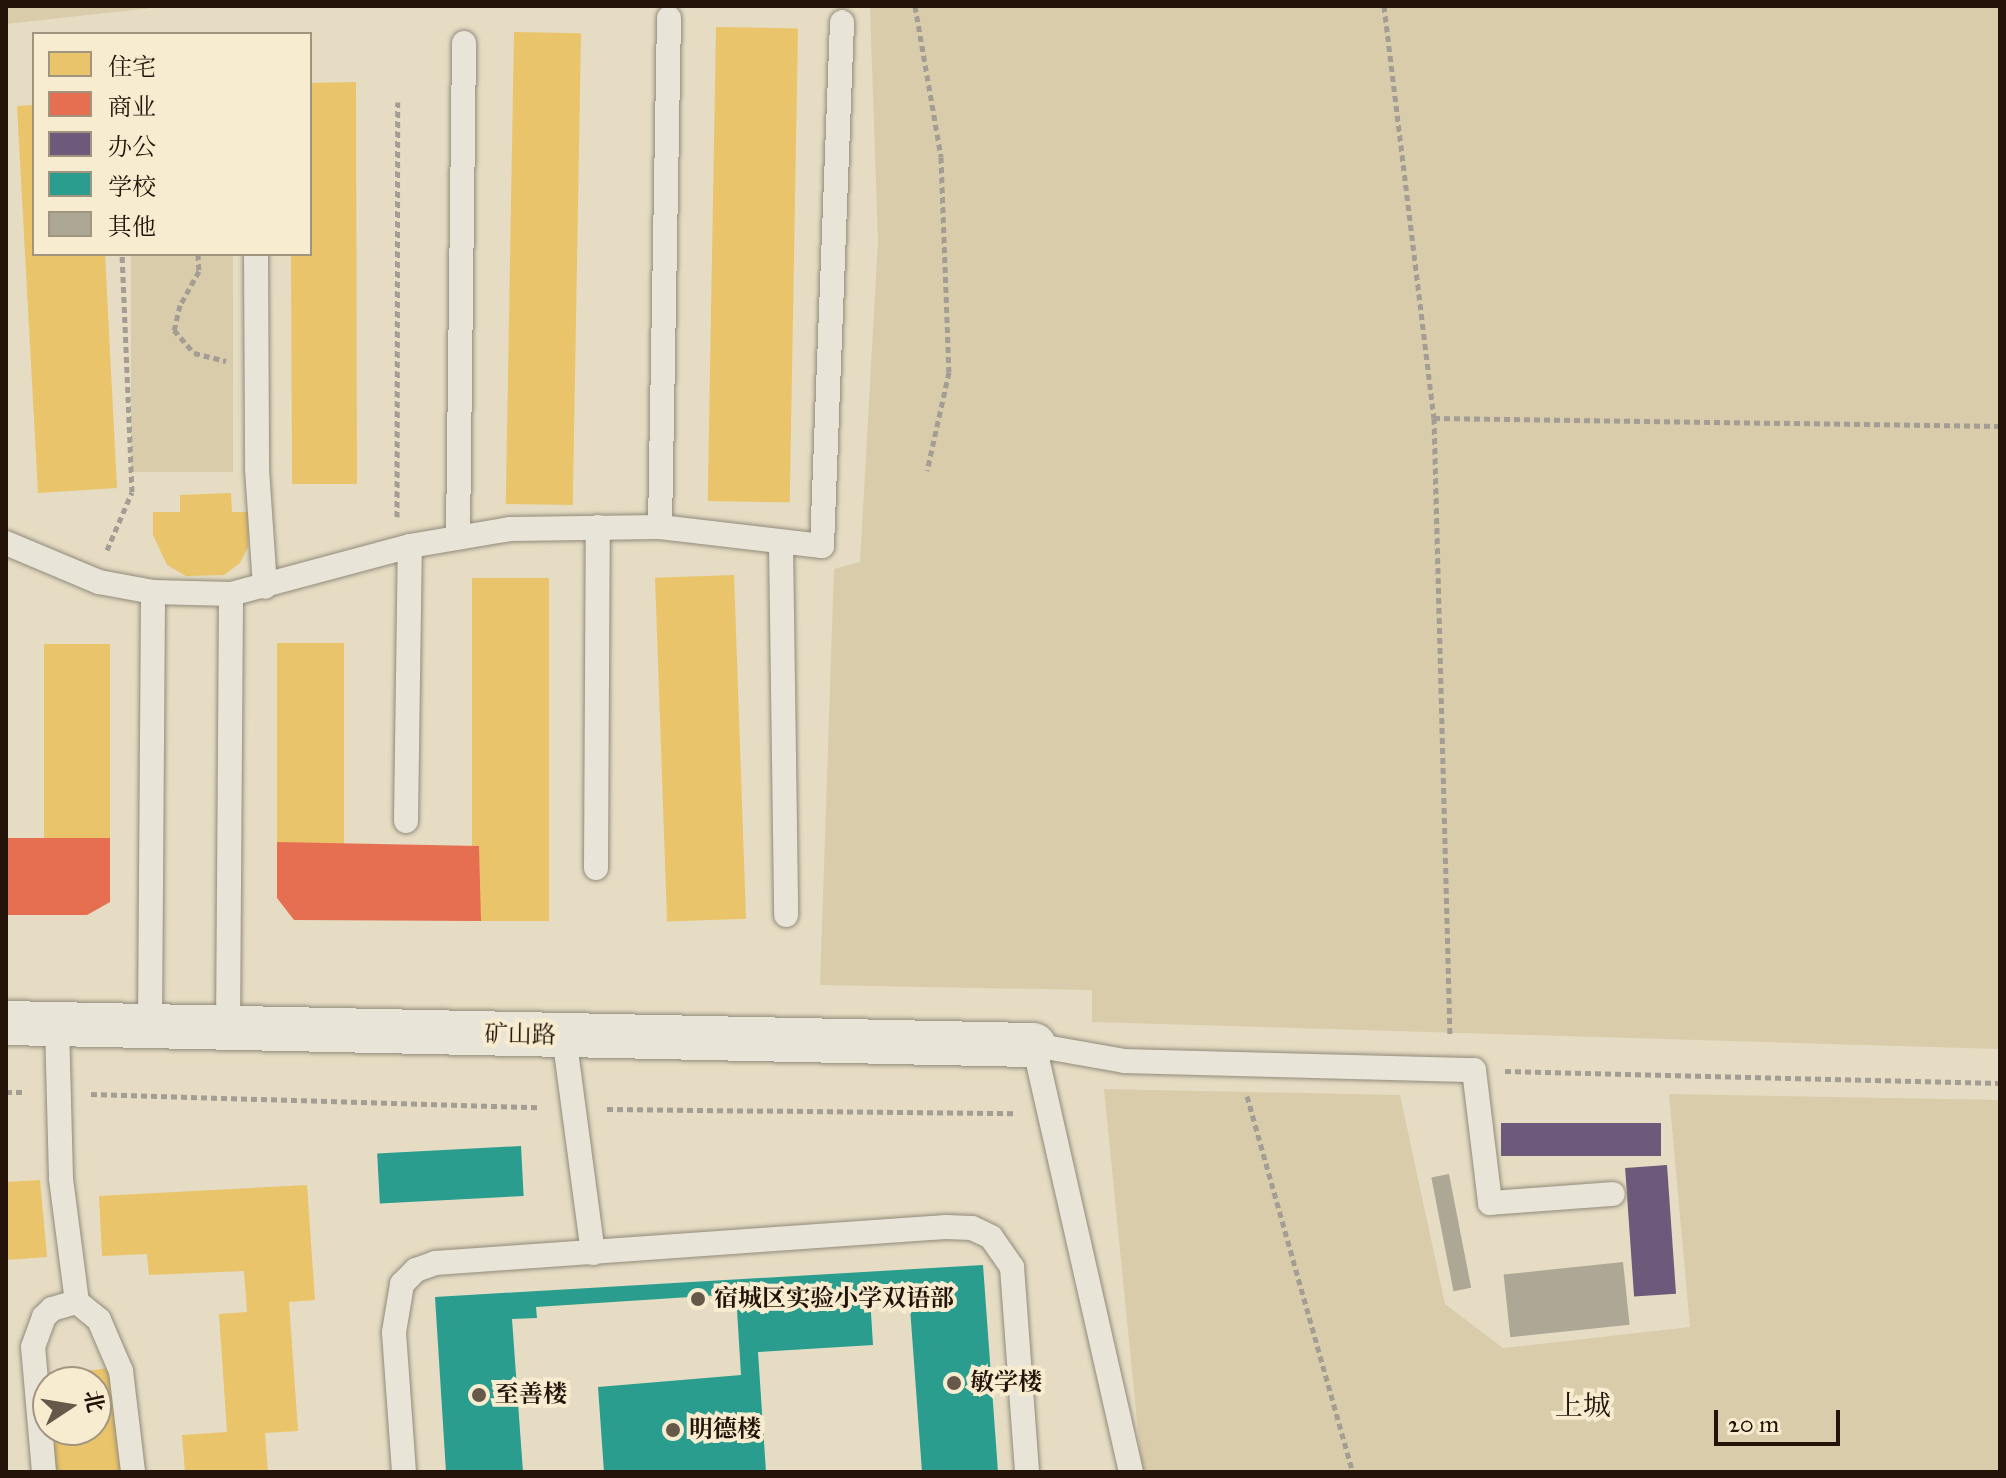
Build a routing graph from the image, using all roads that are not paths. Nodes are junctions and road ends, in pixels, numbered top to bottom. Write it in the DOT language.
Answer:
graph roads {
  1 [pos="669,18"];
  2 [pos="842,22"];
  3 [pos="464,43"];
  4 [pos="256,256"];
  5 [pos="598,527"];
  6 [pos="660,527"];
  7 [pos="458,536"];
  8 [pos="6,543"];
  9 [pos="781,543"];
  10 [pos="403,548"];
  11 [pos="265,587"];
  12 [pos="153,592"];
  13 [pos="231,594"];
  14 [pos="406,821"];
  15 [pos="596,868"];
  16 [pos="786,915"];
  17 [pos="6,1023"];
  18 [pos="57,1024"];
  19 [pos="150,1026"];
  20 [pos="228,1028"];
  21 [pos="564,1036"];
  22 [pos="1034,1045"];
  23 [pos="1613,1194"];
  24 [pos="593,1253"];
  25 [pos="77,1302"];
  26 [pos="44,1472"];
  27 [pos="133,1472"];
  28 [pos="404,1472"];
  29 [pos="1027,1472"];
  30 [pos="1131,1472"];
  1 -- 6 [label="lane"];
  2 -- 9 [label="lane"];
  3 -- 7 [label="lane"];
  4 -- 11 [label="lane"];
  5 -- 6 [label="lane"];
  5 -- 7 [label="lane"];
  5 -- 15 [label="lane"];
  6 -- 9 [label="lane"];
  7 -- 10 [label="lane"];
  8 -- 12 [label="lane"];
  9 -- 16 [label="lane"];
  10 -- 11 [label="lane"];
  10 -- 14 [label="lane"];
  11 -- 13 [label="lane"];
  12 -- 13 [label="lane"];
  12 -- 19 [label="lane"];
  13 -- 20 [label="lane"];
  17 -- 18 [label="street, 矿山路"];
  18 -- 19 [label="street, 矿山路"];
  18 -- 25 [label="lane"];
  19 -- 20 [label="street, 矿山路"];
  20 -- 21 [label="street, 矿山路"];
  21 -- 22 [label="street, 矿山路"];
  21 -- 24 [label="lane"];
  22 -- 23 [label="lane"];
  22 -- 30 [label="lane"];
  24 -- 28 [label="lane"];
  24 -- 29 [label="lane"];
  25 -- 26 [label="lane"];
  25 -- 27 [label="lane"];
}
